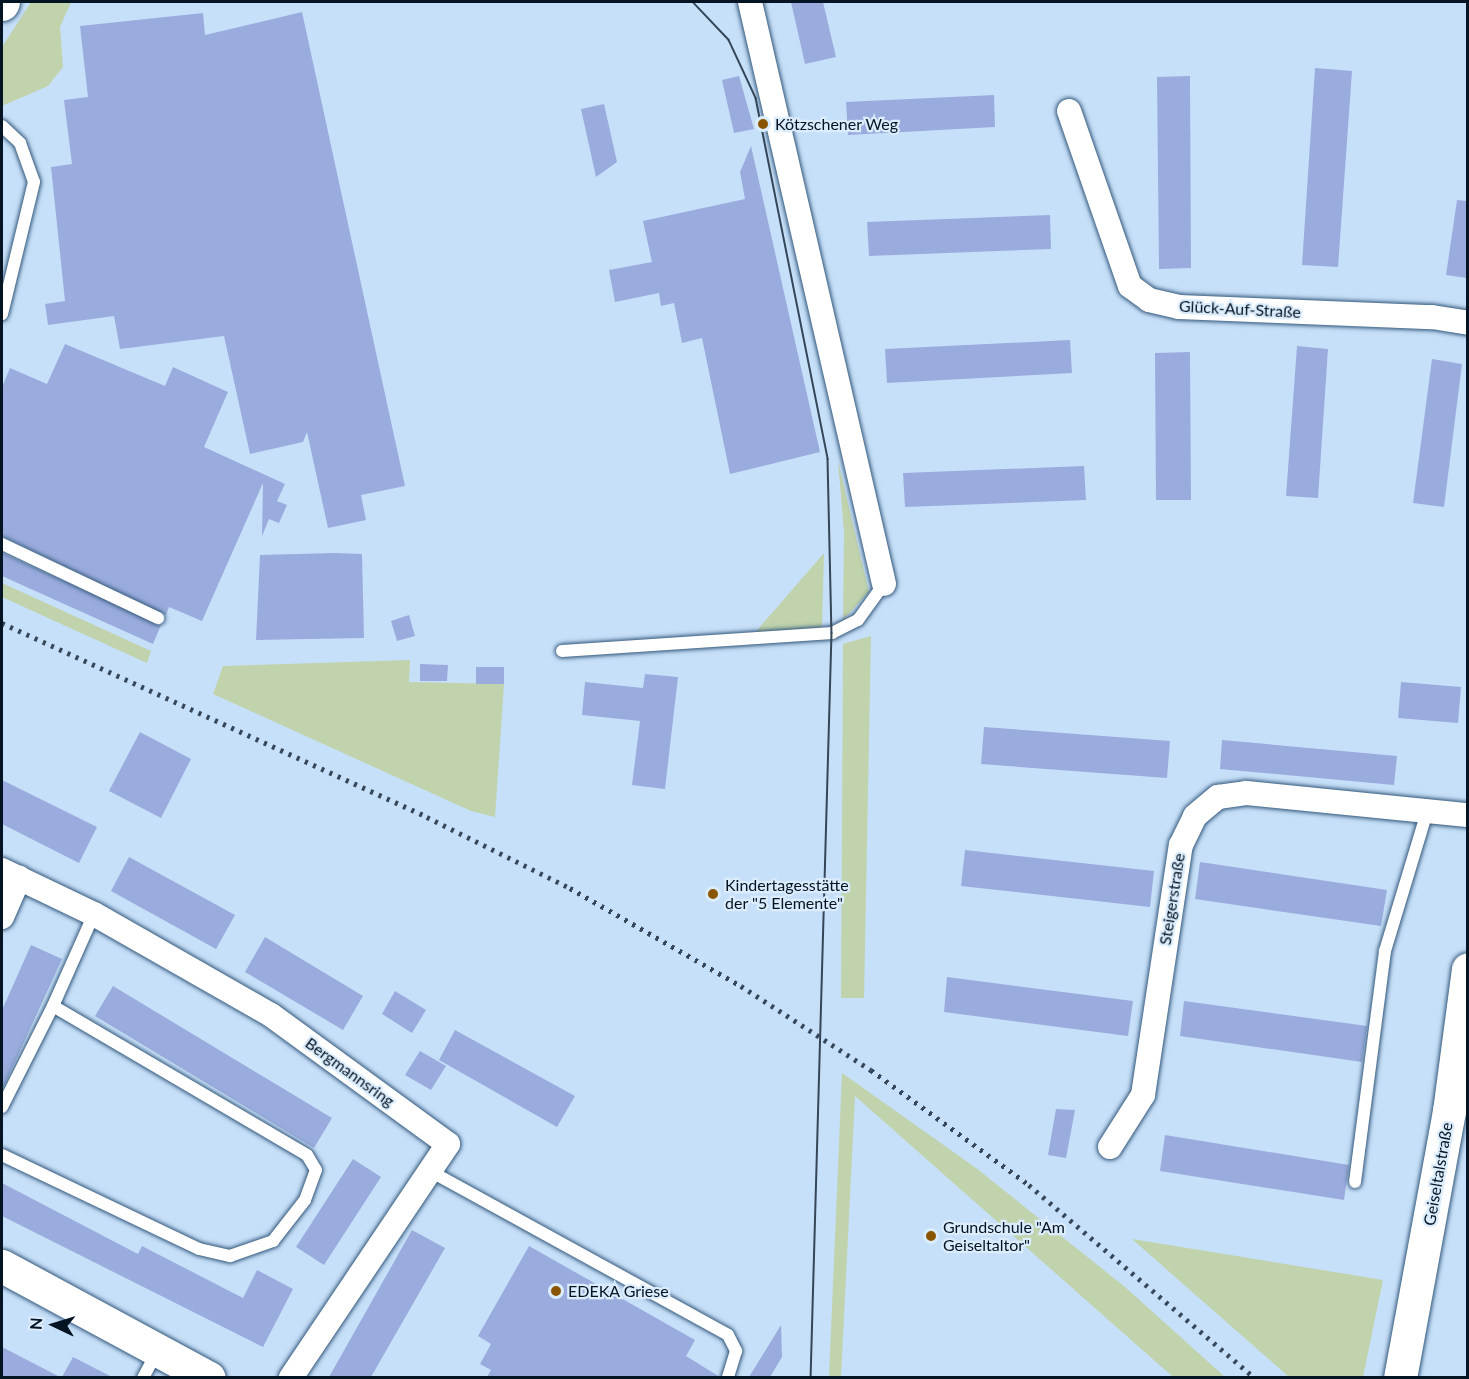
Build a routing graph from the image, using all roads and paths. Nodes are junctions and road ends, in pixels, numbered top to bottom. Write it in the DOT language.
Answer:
graph roads {
  1 [pos="750,2"];
  2 [pos="1069,111"];
  3 [pos="2,126"];
  4 [pos="2,314"];
  5 [pos="1467,323"];
  6 [pos="2,544"];
  7 [pos="884,584"];
  8 [pos="158,618"];
  9 [pos="562,651"];
  10 [pos="1427,812"];
  11 [pos="1467,815"];
  12 [pos="10,874"];
  13 [pos="94,914"];
  14 [pos="2,917"];
  15 [pos="1467,969"];
  16 [pos="53,1006"];
  17 [pos="2,1107"];
  18 [pos="1110,1147"];
  19 [pos="2,1155"];
  20 [pos="430,1171"];
  21 [pos="1355,1182"];
  22 [pos="2,1266"];
  23 [pos="159,1349"];
  24 [pos="143,1377"];
  25 [pos="209,1377"];
  26 [pos="291,1377"];
  27 [pos="728,1377"];
  28 [pos="1400,1377"];
  1 -- 7 [label="street"];
  2 -- 5 [label="street, Glück-Auf-Straße"];
  3 -- 4 [label="lane"];
  6 -- 8 [label="lane"];
  7 -- 9 [label="lane"];
  10 -- 11 [label="street, Steigerstraße"];
  10 -- 18 [label="street, Steigerstraße"];
  10 -- 21 [label="lane"];
  12 -- 13 [label="street, Bergmannsring"];
  12 -- 14 [label="street"];
  13 -- 16 [label="lane"];
  13 -- 20 [label="street, Bergmannsring"];
  15 -- 28 [label="street, Geiseltalstraße"];
  16 -- 17 [label="lane"];
  16 -- 19 [label="lane"];
  20 -- 26 [label="street, Bergmannsring"];
  20 -- 27 [label="lane"];
  22 -- 23 [label="street"];
  23 -- 24 [label="lane"];
  23 -- 25 [label="street"];
}
